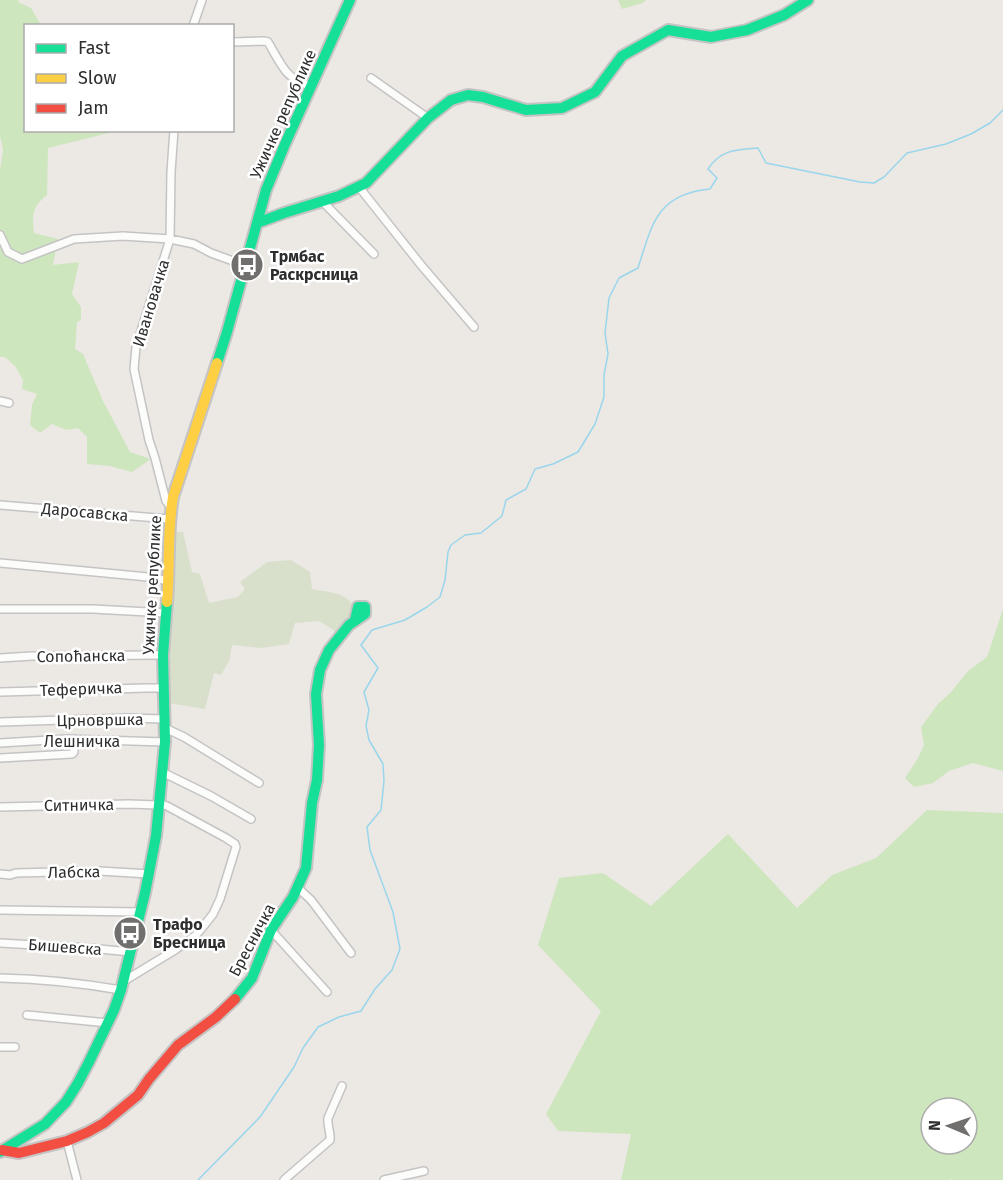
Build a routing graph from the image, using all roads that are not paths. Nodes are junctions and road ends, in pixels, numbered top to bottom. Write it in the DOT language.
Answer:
graph roads {
  1 [pos="202,0"];
  2 [pos="350,0"];
  3 [pos="808,0"];
  4 [pos="194,24"];
  5 [pos="234,42"];
  6 [pos="371,78"];
  7 [pos="311,86"];
  8 [pos="428,118"];
  9 [pos="174,132"];
  10 [pos="359,187"];
  11 [pos="324,203"];
  12 [pos="258,223"];
  13 [pos="0,235"];
  14 [pos="170,239"];
  15 [pos="374,254"];
  16 [pos="244,268"];
  17 [pos="474,327"];
  18 [pos="0,401"];
  19 [pos="9,403"];
  20 [pos="0,505"];
  21 [pos="171,507"];
  22 [pos="169,519"];
  23 [pos="0,563"];
  24 [pos="169,581"];
  25 [pos="0,609"];
  26 [pos="166,613"];
  27 [pos="355,620"];
  28 [pos="163,655"];
  29 [pos="0,658"];
  30 [pos="163,688"];
  31 [pos="0,692"];
  32 [pos="0,722"];
  33 [pos="165,723"];
  34 [pos="74,739"];
  35 [pos="165,742"];
  36 [pos="0,743"];
  37 [pos="0,758"];
  38 [pos="162,772"];
  39 [pos="259,783"];
  40 [pos="158,804"];
  41 [pos="0,807"];
  42 [pos="251,819"];
  43 [pos="0,874"];
  44 [pos="149,874"];
  45 [pos="298,888"];
  46 [pos="0,910"];
  47 [pos="141,912"];
  48 [pos="271,930"];
  49 [pos="0,943"];
  50 [pos="131,952"];
  51 [pos="351,953"];
  52 [pos="0,978"];
  53 [pos="122,985"];
  54 [pos="327,992"];
  55 [pos="27,1015"];
  56 [pos="108,1023"];
  57 [pos="0,1047"];
  58 [pos="15,1047"];
  59 [pos="342,1086"];
  60 [pos="67,1141"];
  61 [pos="1,1151"];
  62 [pos="424,1171"];
  63 [pos="77,1180"];
  64 [pos="284,1180"];
  65 [pos="384,1180"];
  1 -- 4 [label="street"];
  2 -- 7 [label="street, Ужичке републике"];
  3 -- 8 [label="street"];
  5 -- 7 [label="street"];
  6 -- 8 [label="street"];
  7 -- 12 [label="street, Ужичке републике"];
  8 -- 10 [label="street"];
  9 -- 14 [label="street, Ивановачка"];
  10 -- 11 [label="street"];
  10 -- 17 [label="street"];
  11 -- 12 [label="street"];
  11 -- 15 [label="street"];
  12 -- 16 [label="street, Ужичке републике"];
  13 -- 14 [label="street"];
  14 -- 16 [label="street"];
  14 -- 21 [label="street, Ивановачка"];
  16 -- 21 [label="street, Ужичке републике"];
  18 -- 19 [label="street"];
  20 -- 22 [label="street, Даросавска"];
  21 -- 22 [label="street, Ужичке републике"];
  22 -- 24 [label="street, Ужичке републике"];
  23 -- 24 [label="street"];
  24 -- 26 [label="street, Ужичке републике"];
  25 -- 26 [label="street"];
  26 -- 28 [label="street, Ужичке републике"];
  27 -- 45 [label="street, Бресничка"];
  28 -- 29 [label="street, Сопоћанска"];
  28 -- 30 [label="street, Ужичке републике"];
  30 -- 31 [label="street, Теферичка"];
  30 -- 33 [label="street, Ужичке републике"];
  32 -- 33 [label="street, Црновршка"];
  33 -- 35 [label="street, Ужичке републике"];
  33 -- 39 [label="street"];
  34 -- 35 [label="street, Лешничка"];
  34 -- 36 [label="street, Лешничка"];
  34 -- 37 [label="street"];
  35 -- 38 [label="street, Ужичке републике"];
  38 -- 40 [label="street, Ужичке републике"];
  38 -- 42 [label="street"];
  40 -- 41 [label="street, Ситничка"];
  40 -- 44 [label="street, Ужичке републике"];
  40 -- 53 [label="street"];
  43 -- 44 [label="street, Лабска"];
  44 -- 47 [label="street, Ужичке републике"];
  45 -- 48 [label="street, Бресничка"];
  45 -- 51 [label="street"];
  46 -- 47 [label="street"];
  47 -- 50 [label="street, Ужичке републике"];
  48 -- 54 [label="street"];
  48 -- 60 [label="street, Бресничка"];
  49 -- 50 [label="street, Бишевска"];
  50 -- 53 [label="street, Ужичке републике"];
  52 -- 53 [label="street"];
  53 -- 56 [label="street, Ужичке републике"];
  55 -- 56 [label="street"];
  56 -- 61 [label="street, Ужичке републике"];
  57 -- 58 [label="street"];
  59 -- 64 [label="street"];
  60 -- 61 [label="street, Бресничка"];
  60 -- 63 [label="street"];
  62 -- 65 [label="street"];
}
